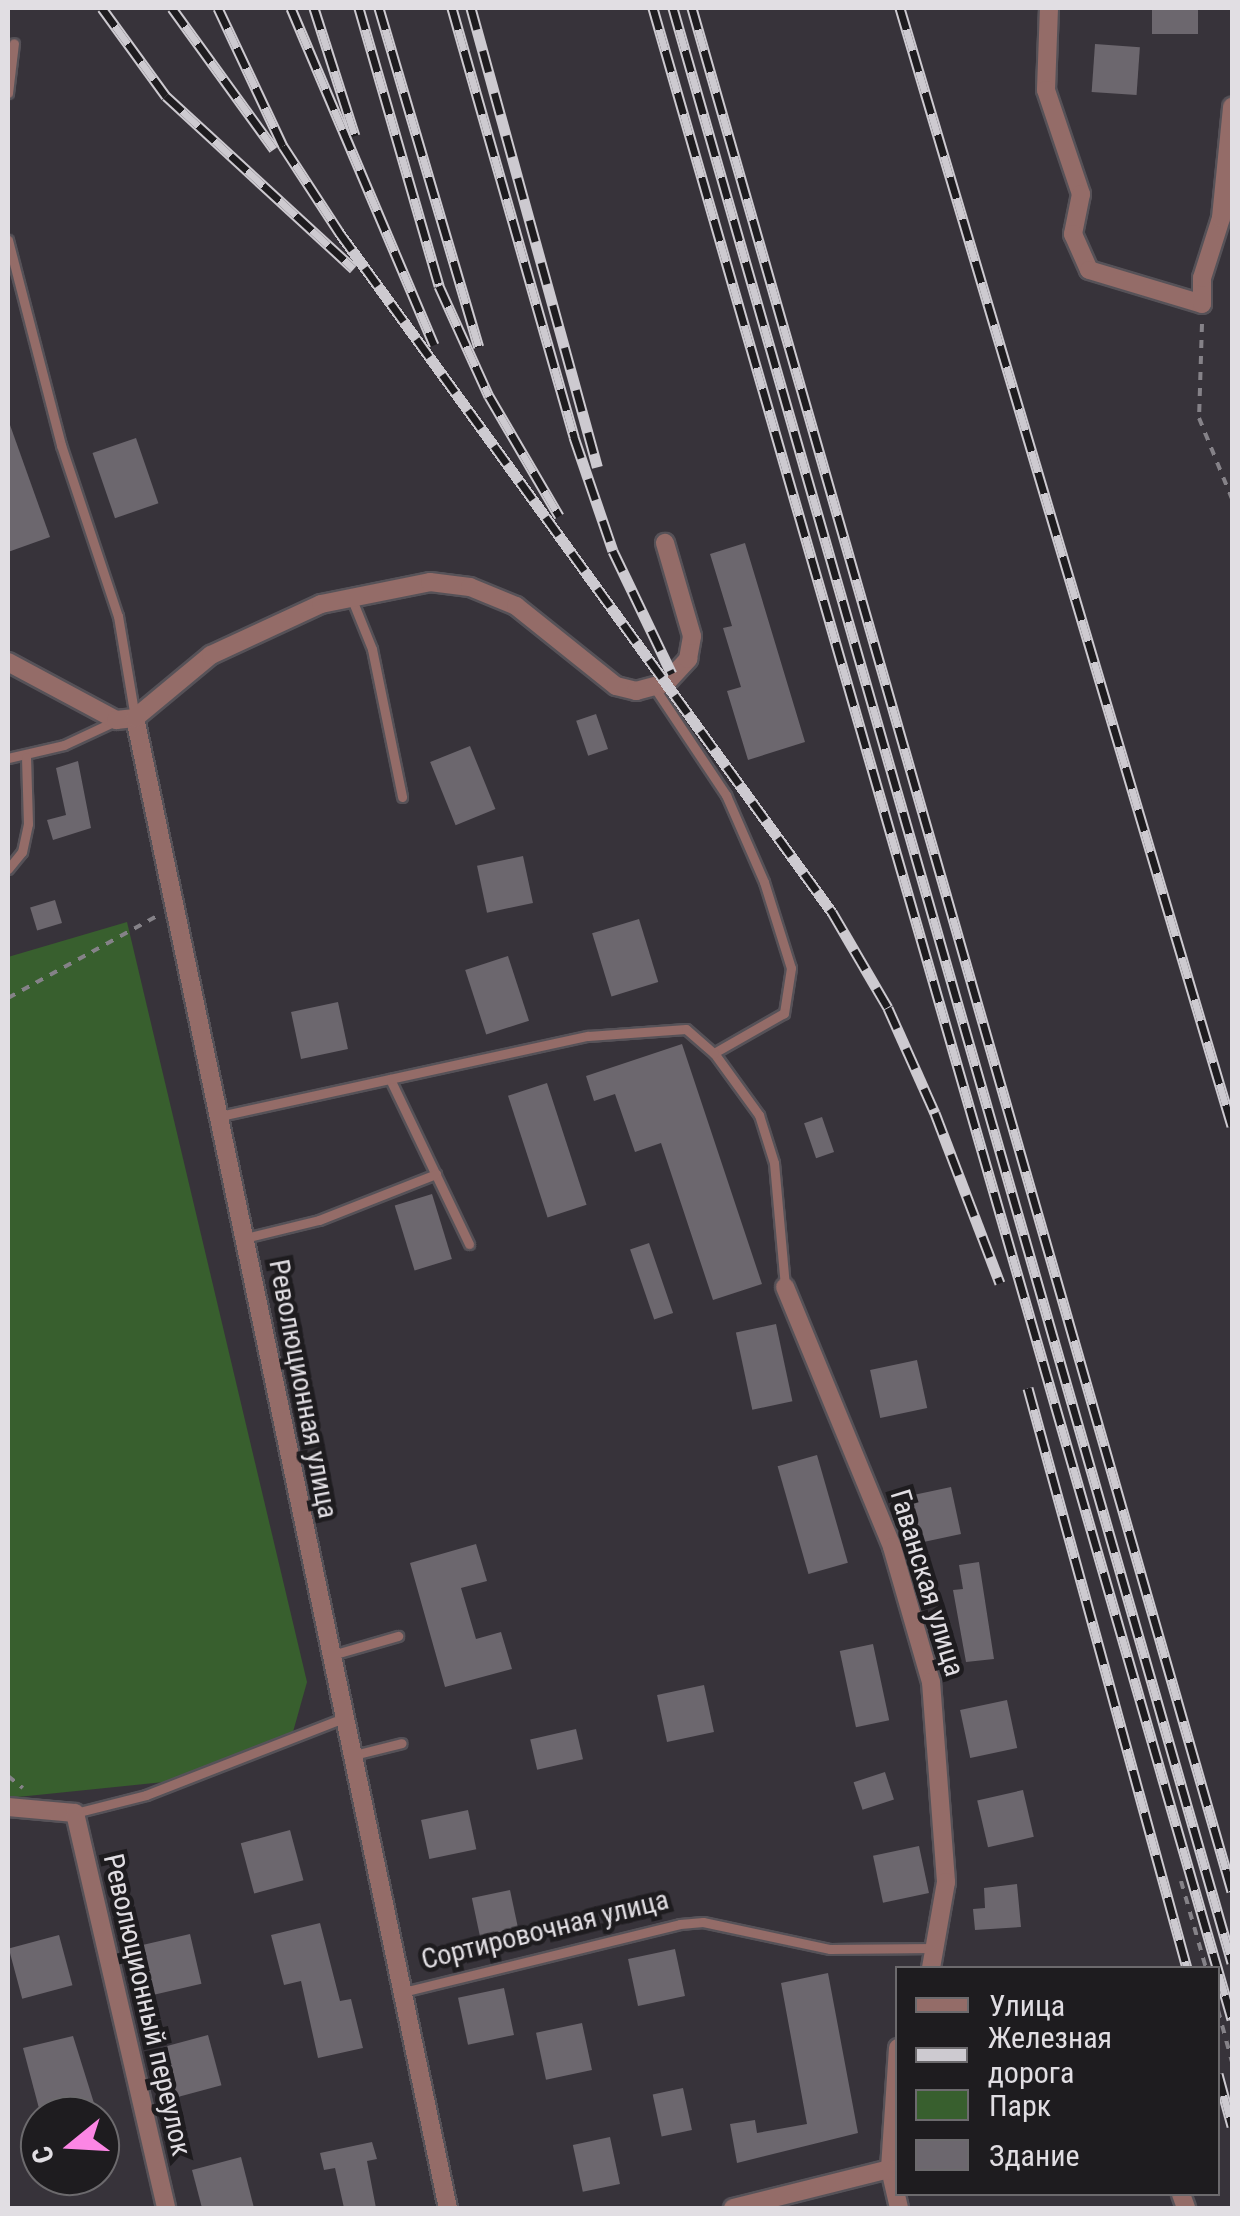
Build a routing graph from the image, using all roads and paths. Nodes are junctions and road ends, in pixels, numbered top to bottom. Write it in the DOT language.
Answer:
graph roads {
  1 [pos="1049,8"];
  2 [pos="14,43"];
  3 [pos="8,93"];
  4 [pos="1232,107"];
  5 [pos="8,240"];
  6 [pos="1202,304"];
  7 [pos="1232,499"];
  8 [pos="665,544"];
  9 [pos="350,596"];
  10 [pos="8,662"];
  11 [pos="654,687"];
  12 [pos="125,719"];
  13 [pos="26,757"];
  14 [pos="8,758"];
  15 [pos="402,797"];
  16 [pos="8,869"];
  17 [pos="175,907"];
  18 [pos="8,998"];
  19 [pos="714,1053"];
  20 [pos="390,1079"];
  21 [pos="220,1116"];
  22 [pos="436,1174"];
  23 [pos="245,1238"];
  24 [pos="468,1244"];
  25 [pos="786,1287"];
  26 [pos="398,1636"];
  27 [pos="330,1656"];
  28 [pos="343,1718"];
  29 [pos="402,1742"];
  30 [pos="351,1756"];
  31 [pos="8,1807"];
  32 [pos="75,1813"];
  33 [pos="1180,1880"];
  34 [pos="940,1948"];
  35 [pos="932,1966"];
  36 [pos="1205,1966"];
  37 [pos="402,1993"];
  38 [pos="1220,2017"];
  39 [pos="1232,2062"];
  40 [pos="895,2093"];
  41 [pos="890,2169"];
  42 [pos="895,2191"];
  43 [pos="166,2208"];
  44 [pos="448,2208"];
  45 [pos="733,2208"];
  1 -- 6 [label="street"];
  2 -- 3 [label="lane"];
  4 -- 6 [label="street"];
  5 -- 12 [label="lane"];
  6 -- 7 [label="path"];
  8 -- 11 [label="street"];
  9 -- 11 [label="street"];
  9 -- 12 [label="street"];
  9 -- 15 [label="lane"];
  10 -- 12 [label="street"];
  11 -- 19 [label="lane"];
  12 -- 13 [label="lane"];
  12 -- 17 [label="street, Революционная улица"];
  13 -- 14 [label="lane"];
  13 -- 16 [label="lane"];
  17 -- 18 [label="path"];
  17 -- 21 [label="street, Революционная улица"];
  19 -- 20 [label="lane"];
  19 -- 25 [label="lane"];
  20 -- 21 [label="lane"];
  20 -- 22 [label="lane"];
  21 -- 23 [label="street, Революционная улица"];
  22 -- 23 [label="lane"];
  22 -- 24 [label="lane"];
  23 -- 27 [label="street, Революционная улица"];
  25 -- 34 [label="street, Гаванская улица"];
  26 -- 27 [label="lane"];
  27 -- 28 [label="street, Революционная улица"];
  28 -- 30 [label="street, Революционная улица"];
  28 -- 32 [label="lane"];
  29 -- 30 [label="lane"];
  30 -- 37 [label="street, Революционная улица"];
  31 -- 32 [label="street"];
  32 -- 43 [label="street, Революционный переулок"];
  33 -- 36 [label="path"];
  34 -- 35 [label="street, Гаванская улица"];
  34 -- 37 [label="lane, Сортировочная улица"];
  37 -- 44 [label="street, Революционная улица"];
  38 -- 39 [label="path"];
  40 -- 41 [label="street"];
  41 -- 42 [label="street"];
  41 -- 45 [label="street"];
}
